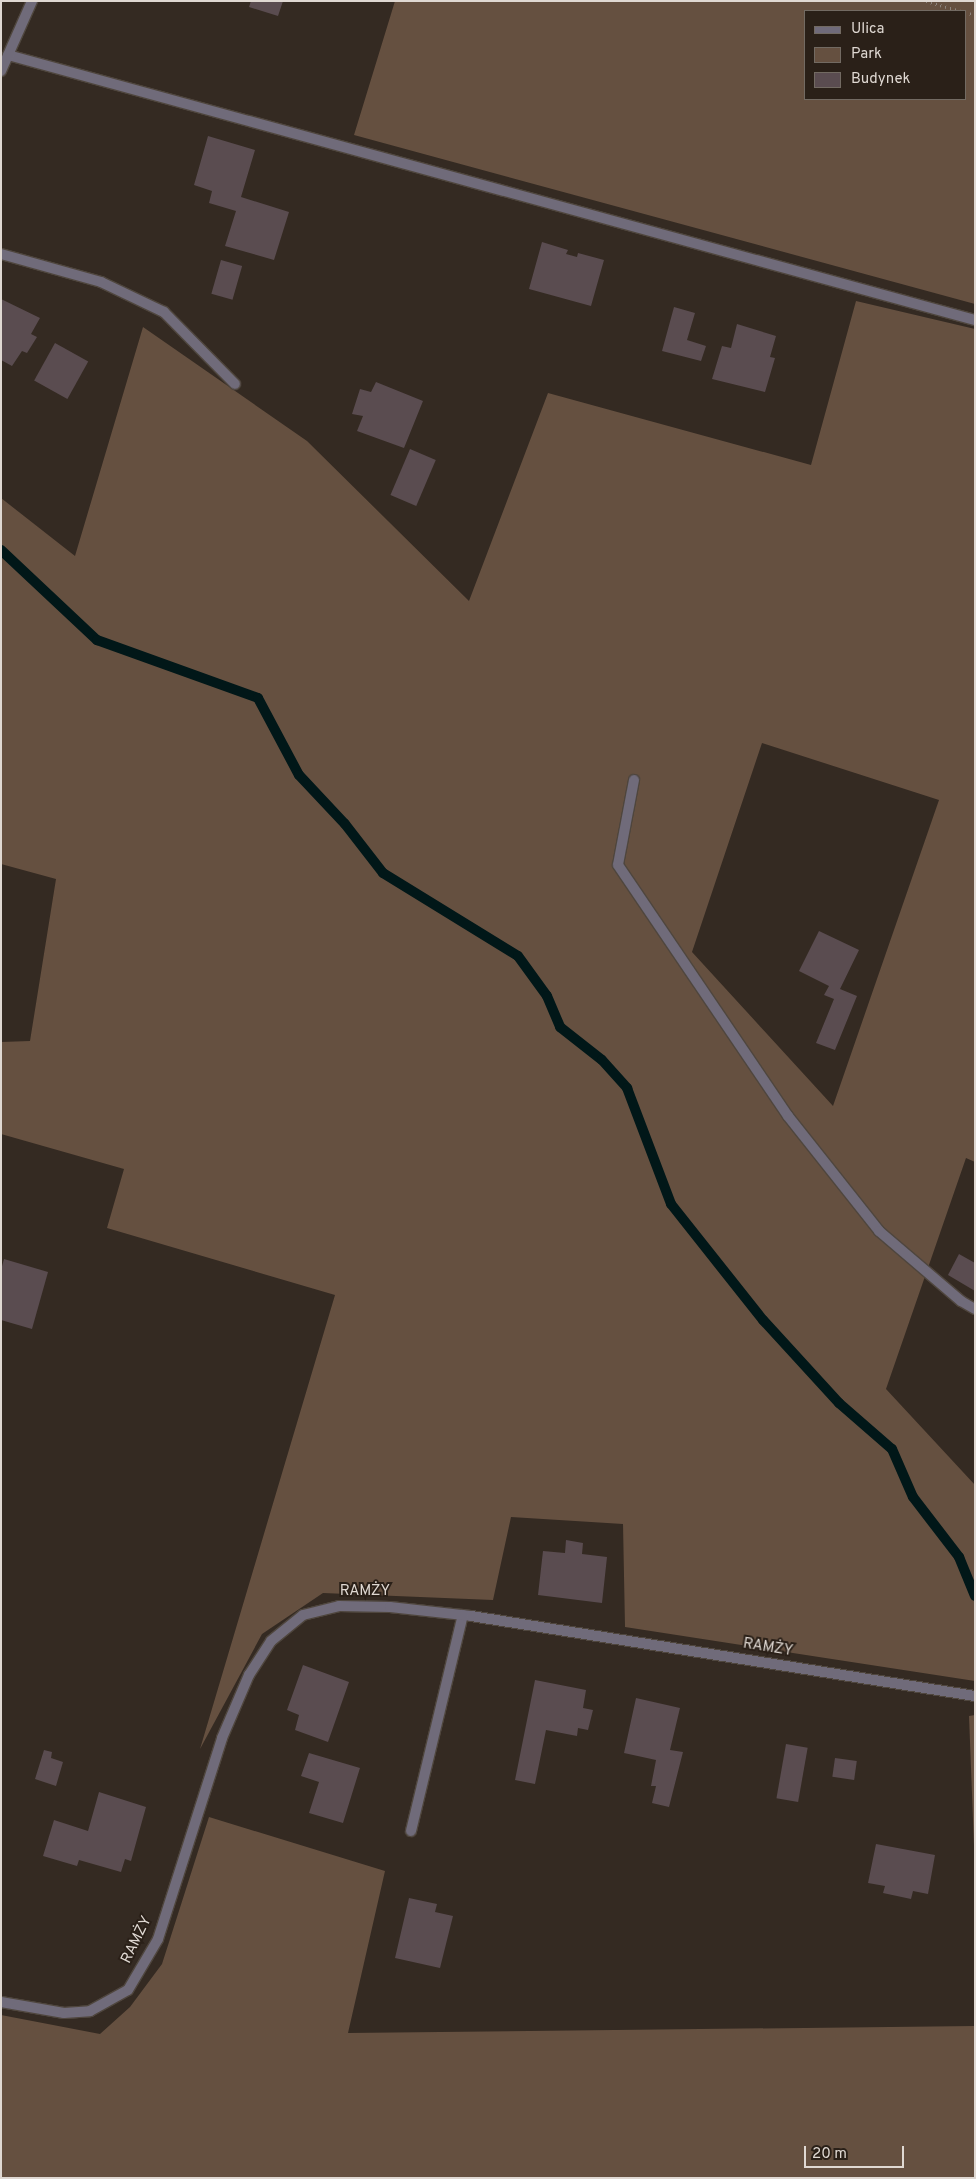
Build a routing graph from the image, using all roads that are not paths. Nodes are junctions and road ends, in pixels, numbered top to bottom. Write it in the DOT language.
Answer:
graph roads {
  1 [pos="32,1"];
  2 [pos="8,55"];
  3 [pos="1,72"];
  4 [pos="1,254"];
  5 [pos="975,320"];
  6 [pos="235,384"];
  7 [pos="634,780"];
  8 [pos="975,1309"];
  9 [pos="463,1615"];
  10 [pos="975,1696"];
  11 [pos="411,1830"];
  12 [pos="1,2002"];
  1 -- 2 [label="street"];
  2 -- 3 [label="street"];
  2 -- 5 [label="street"];
  4 -- 6 [label="street"];
  7 -- 8 [label="street"];
  9 -- 10 [label="street, RAMŻY"];
  9 -- 11 [label="street"];
  9 -- 12 [label="street, RAMŻY"];
}
